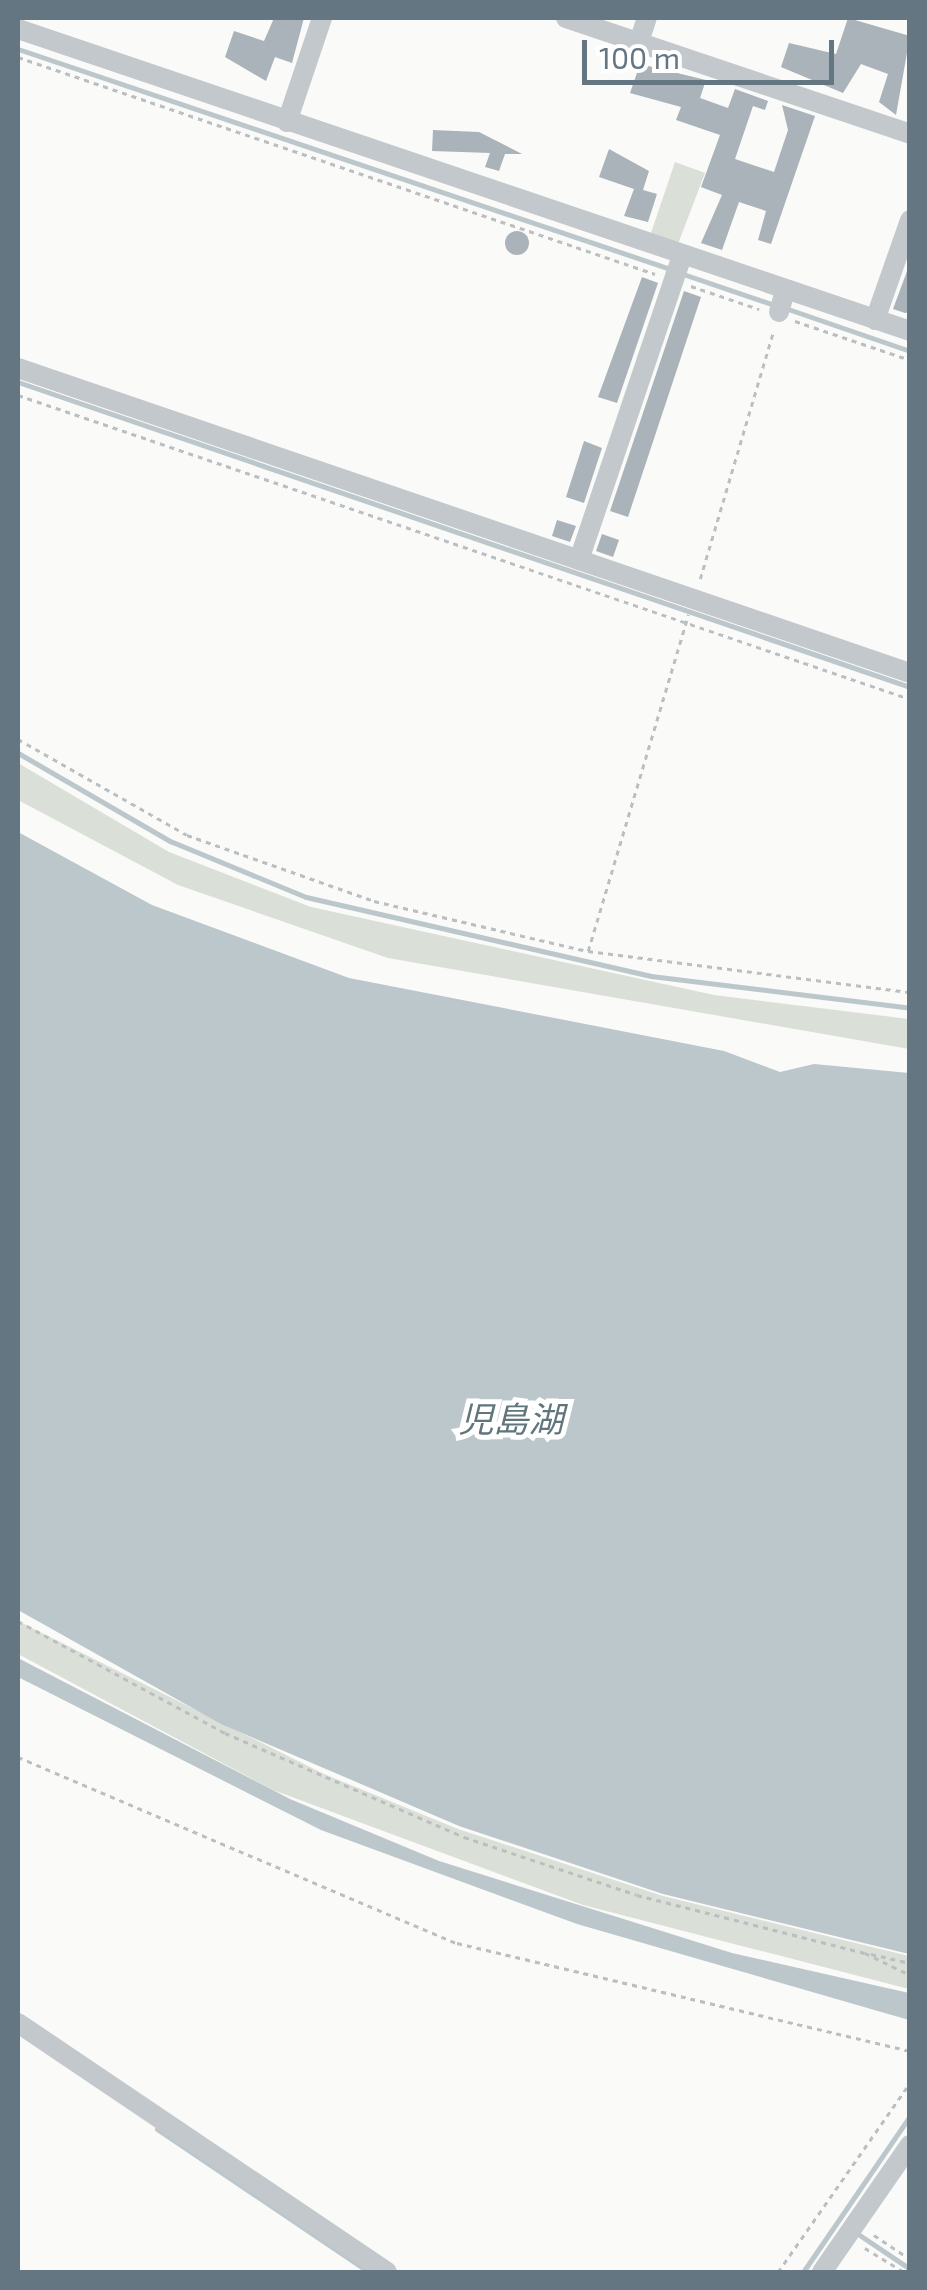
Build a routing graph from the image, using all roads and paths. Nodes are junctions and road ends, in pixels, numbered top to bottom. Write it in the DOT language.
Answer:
graph roads {
  1 [pos="322,18"];
  2 [pos="566,18"];
  3 [pos="648,18"];
  4 [pos="18,29"];
  5 [pos="639,42"];
  6 [pos="18,56"];
  7 [pos="910,134"];
  8 [pos="282,137"];
  9 [pos="910,220"];
  10 [pos="677,270"];
  11 [pos="781,304"];
  12 [pos="876,320"];
  13 [pos="910,331"];
  14 [pos="910,360"];
  15 [pos="18,368"];
  16 [pos="18,395"];
  17 [pos="579,560"];
  18 [pos="689,613"];
  19 [pos="910,673"];
  20 [pos="910,699"];
  21 [pos="18,739"];
  22 [pos="588,951"];
  23 [pos="910,992"];
  24 [pos="18,1621"];
  25 [pos="18,1758"];
  26 [pos="865,1952"];
  27 [pos="910,1963"];
  28 [pos="910,1975"];
  29 [pos="18,2024"];
  30 [pos="910,2051"];
  31 [pos="910,2083"];
  32 [pos="910,2145"];
  33 [pos="851,2230"];
  34 [pos="910,2258"];
  35 [pos="387,2272"];
  36 [pos="778,2272"];
  37 [pos="822,2272"];
  38 [pos="904,2272"];
  1 -- 8 [label="street"];
  2 -- 5 [label="street"];
  3 -- 5 [label="street"];
  4 -- 8 [label="street"];
  5 -- 7 [label="street"];
  6 -- 8 [label="path"];
  8 -- 10 [label="street"];
  8 -- 10 [label="path"];
  9 -- 12 [label="street"];
  10 -- 11 [label="street"];
  10 -- 11 [label="path"];
  10 -- 17 [label="street"];
  11 -- 12 [label="street"];
  11 -- 14 [label="path"];
  11 -- 18 [label="path"];
  12 -- 13 [label="street"];
  15 -- 17 [label="street"];
  16 -- 18 [label="path"];
  17 -- 18 [label="street"];
  18 -- 19 [label="street"];
  18 -- 20 [label="path"];
  18 -- 22 [label="path"];
  21 -- 22 [label="path"];
  22 -- 23 [label="path"];
  24 -- 26 [label="path"];
  25 -- 30 [label="path"];
  26 -- 27 [label="path"];
  26 -- 28 [label="path"];
  29 -- 35 [label="street"];
  31 -- 36 [label="path"];
  32 -- 33 [label="street"];
  33 -- 34 [label="path"];
  33 -- 37 [label="street"];
  33 -- 38 [label="path"];
}
